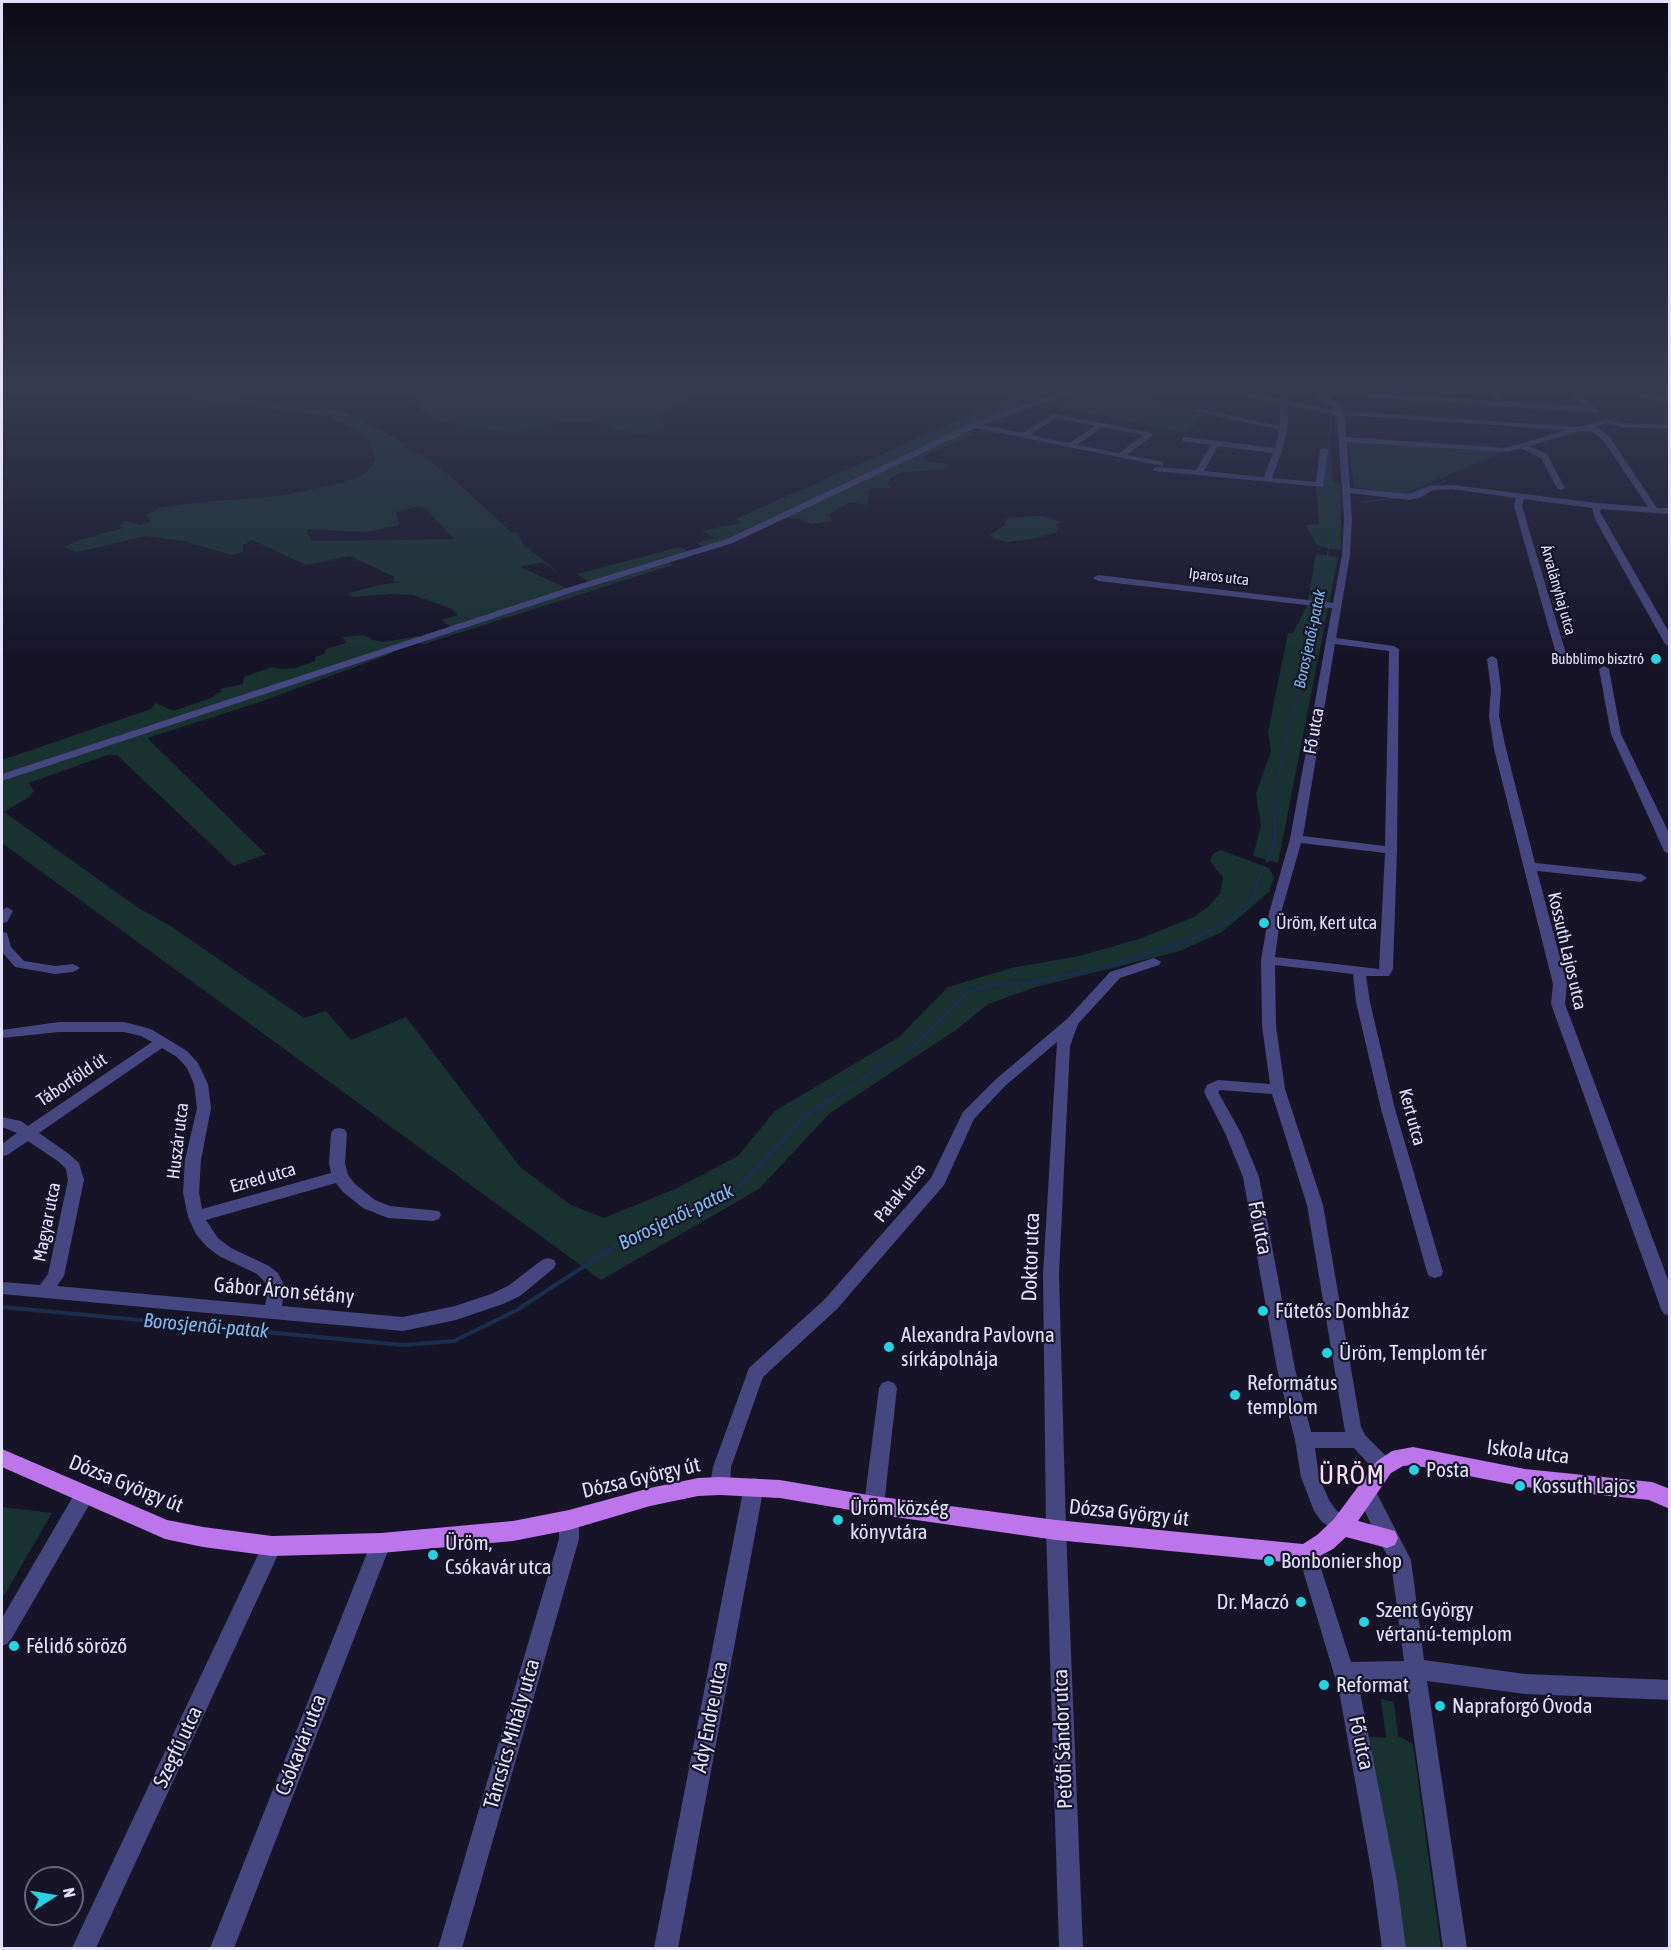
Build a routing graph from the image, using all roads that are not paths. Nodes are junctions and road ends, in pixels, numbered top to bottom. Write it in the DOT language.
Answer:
graph roads {
  1 [pos="866,477"];
  2 [pos="1238,477"];
  3 [pos="1268,477"];
  4 [pos="1321,477"];
  5 [pos="1346,477"];
  6 [pos="1555,477"];
  7 [pos="1632,477"];
  8 [pos="1267,480"];
  9 [pos="1561,488"];
  10 [pos="1347,490"];
  11 [pos="1521,496"];
  12 [pos="1597,506"];
  13 [pos="1654,510"];
  14 [pos="1670,511"];
  15 [pos="1098,578"];
  16 [pos="1336,606"];
  17 [pos="1330,640"];
  18 [pos="1670,644"];
  19 [pos="1562,657"];
  20 [pos="1492,659"];
  21 [pos="1604,669"];
  22 [pos="2,778"];
  23 [pos="1296,839"];
  24 [pos="1391,850"];
  25 [pos="1670,851"];
  26 [pos="1529,866"];
  27 [pos="1641,878"];
  28 [pos="3,944"];
  29 [pos="1268,960"];
  30 [pos="1154,962"];
  31 [pos="73,968"];
  32 [pos="1359,971"];
  33 [pos="1072,1022"];
  34 [pos="2,1034"];
  35 [pos="164,1041"];
  36 [pos="1278,1089"];
  37 [pos="2,1122"];
  38 [pos="29,1133"];
  39 [pos="339,1133"];
  40 [pos="2,1150"];
  41 [pos="340,1176"];
  42 [pos="433,1215"];
  43 [pos="196,1217"];
  44 [pos="548,1264"];
  45 [pos="1436,1272"];
  46 [pos="2,1288"];
  47 [pos="43,1293"];
  48 [pos="1670,1309"];
  49 [pos="272,1312"];
  50 [pos="888,1388"];
  51 [pos="1304,1440"];
  52 [pos="1358,1440"];
  53 [pos="2,1458"];
  54 [pos="1384,1467"];
  55 [pos="720,1486"];
  56 [pos="754,1486"];
  57 [pos="85,1494"];
  58 [pos="1367,1494"];
  59 [pos="1668,1497"];
  60 [pos="874,1505"];
  61 [pos="569,1520"];
  62 [pos="1342,1526"];
  63 [pos="1056,1530"];
  64 [pos="1388,1538"];
  65 [pos="381,1543"];
  66 [pos="272,1546"];
  67 [pos="1305,1554"];
  68 [pos="2,1636"];
  69 [pos="1415,1669"];
  70 [pos="1344,1672"];
  71 [pos="1670,1690"];
  72 [pos="84,1948"];
  73 [pos="222,1948"];
  74 [pos="450,1948"];
  75 [pos="666,1948"];
  76 [pos="1071,1948"];
  77 [pos="1394,1948"];
  78 [pos="1455,1948"];
  1 -- 22 [label="street"];
  2 -- 8 [label="street"];
  3 -- 8 [label="street"];
  4 -- 8 [label="street"];
  5 -- 10 [label="street, Fő utca"];
  6 -- 9 [label="street"];
  7 -- 13 [label="street"];
  10 -- 11 [label="street"];
  10 -- 16 [label="street, Fő utca"];
  11 -- 12 [label="street"];
  11 -- 19 [label="street, Árvalányhaj utca"];
  12 -- 13 [label="street"];
  12 -- 18 [label="street"];
  13 -- 14 [label="street"];
  15 -- 16 [label="street, Iparos utca"];
  16 -- 17 [label="street, Fő utca"];
  17 -- 23 [label="street, Fő utca"];
  17 -- 24 [label="street"];
  20 -- 26 [label="street, Kossuth Lajos utca"];
  21 -- 25 [label="street"];
  23 -- 24 [label="street"];
  23 -- 29 [label="street, Fő utca"];
  24 -- 32 [label="street"];
  26 -- 27 [label="street"];
  26 -- 48 [label="street, Kossuth Lajos utca"];
  28 -- 31 [label="street"];
  29 -- 32 [label="street"];
  29 -- 36 [label="street, Fő utca"];
  30 -- 33 [label="street, Patak utca"];
  32 -- 45 [label="street, Kert utca"];
  33 -- 55 [label="street, Patak utca"];
  33 -- 63 [label="street, Doktor utca"];
  34 -- 35 [label="street, Huszár utca"];
  35 -- 38 [label="street, Táborföld út"];
  35 -- 43 [label="street, Huszár utca"];
  36 -- 51 [label="street, Fő utca"];
  36 -- 52 [label="street, Fő utca"];
  37 -- 38 [label="street, Magyar utca"];
  38 -- 40 [label="street, Táborföld út"];
  38 -- 47 [label="street, Magyar utca"];
  39 -- 41 [label="street"];
  41 -- 42 [label="street"];
  41 -- 43 [label="street, Ezred utca"];
  43 -- 49 [label="street, Huszár utca"];
  44 -- 49 [label="street, Gábor Áron sétány"];
  46 -- 47 [label="street, Gábor Áron sétány"];
  47 -- 49 [label="street, Gábor Áron sétány"];
  50 -- 60 [label="street"];
  51 -- 52 [label="street"];
  51 -- 62 [label="street, Fő utca"];
  52 -- 54 [label="street, Fő utca"];
  53 -- 57 [label="main road, Dózsa György út"];
  54 -- 58 [label="main road"];
  54 -- 59 [label="main road, Iskola utca"];
  55 -- 56 [label="main road, Dózsa György út"];
  55 -- 61 [label="main road, Dózsa György út"];
  56 -- 60 [label="main road, Dózsa György út"];
  56 -- 75 [label="street, Ady Endre utca"];
  57 -- 66 [label="main road, Dózsa György út"];
  57 -- 68 [label="street"];
  58 -- 62 [label="main road"];
  58 -- 64 [label="street"];
  60 -- 63 [label="main road, Dózsa György út"];
  61 -- 65 [label="main road, Dózsa György út"];
  61 -- 74 [label="street, Táncsics Mihály utca"];
  62 -- 64 [label="main road"];
  62 -- 67 [label="main road"];
  63 -- 67 [label="main road, Dózsa György út"];
  63 -- 76 [label="street, Petőfi Sándor utca"];
  64 -- 69 [label="street"];
  65 -- 66 [label="main road, Dózsa György út"];
  65 -- 73 [label="street, Csókavár utca"];
  66 -- 72 [label="street, Szegfű utca"];
  67 -- 70 [label="street, Fő utca"];
  69 -- 70 [label="street"];
  69 -- 71 [label="street"];
  69 -- 78 [label="street"];
  70 -- 77 [label="street, Fő utca"];
}
